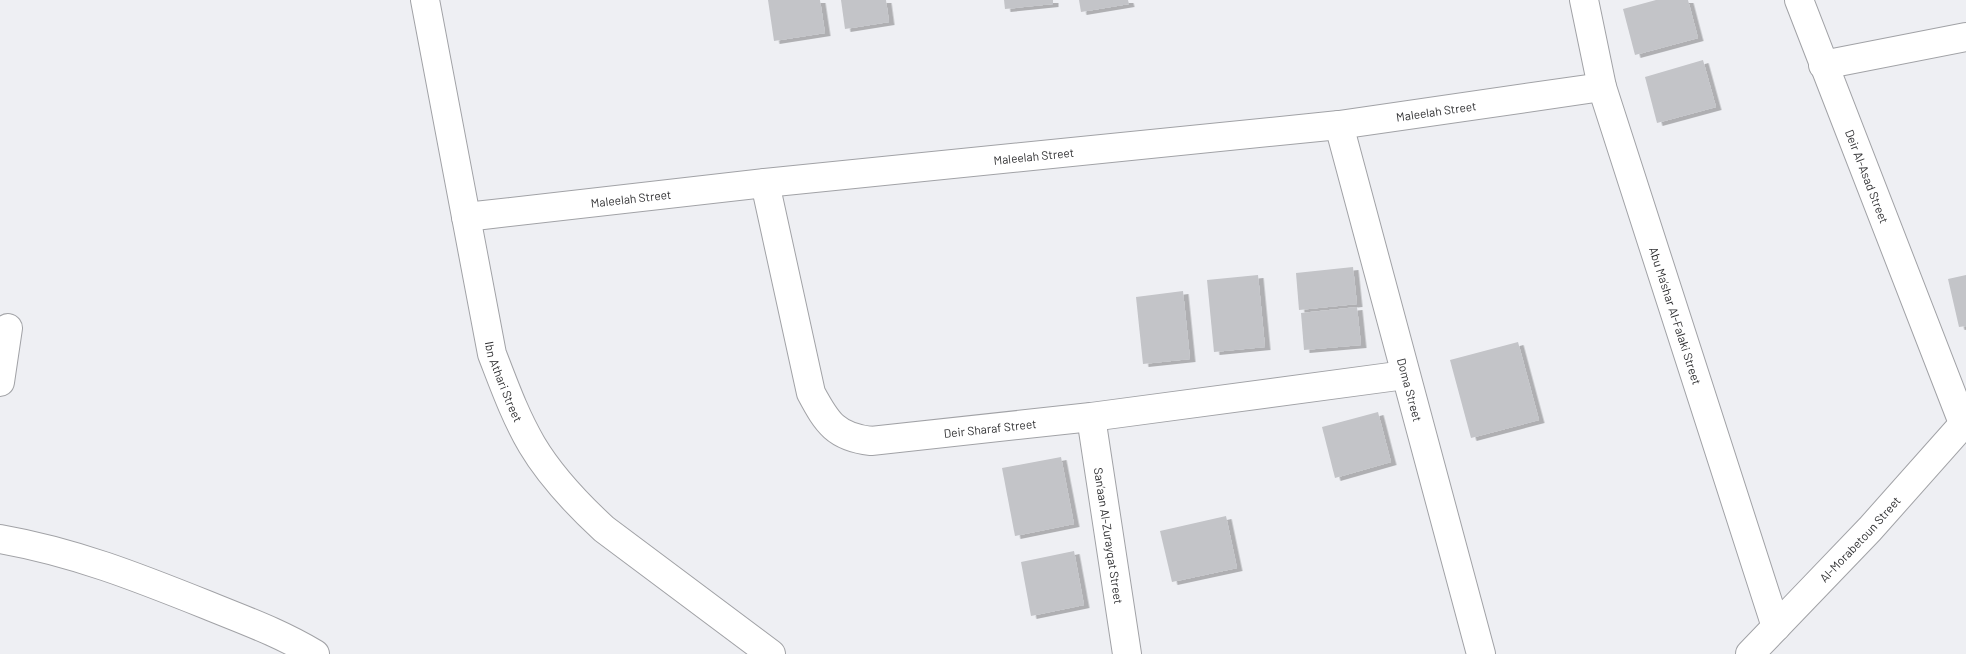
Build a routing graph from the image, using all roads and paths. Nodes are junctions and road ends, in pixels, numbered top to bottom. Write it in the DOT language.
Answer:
graph roads {
  1 [pos="425,0"];
  2 [pos="1584,0"];
  3 [pos="1799,0"];
  4 [pos="1966,37"];
  5 [pos="1823,66"];
  6 [pos="1602,87"];
  7 [pos="1339,125"];
  8 [pos="765,183"];
  9 [pos="466,217"];
  10 [pos="8,328"];
  11 [pos="1405,375"];
  12 [pos="0,382"];
  13 [pos="1091,417"];
  14 [pos="1965,422"];
  15 [pos="0,539"];
  16 [pos="1776,627"];
  17 [pos="292,647"];
  18 [pos="314,654"];
  19 [pos="771,654"];
  20 [pos="1127,654"];
  21 [pos="1481,654"];
  22 [pos="1750,654"];
  1 -- 9 [label="street, Ibn Athari Street"];
  2 -- 6 [label="street, Abu Ma’shar Al-Falaki Street"];
  3 -- 5 [label="street, Deir Al-Asad Street"];
  4 -- 5 [label="street"];
  5 -- 14 [label="street, Deir Al-Asad Street"];
  6 -- 7 [label="street, Maleelah Street"];
  6 -- 16 [label="street, Abu Ma’shar Al-Falaki Street"];
  7 -- 8 [label="street, Maleelah Street"];
  7 -- 11 [label="street, Doma Street"];
  8 -- 9 [label="street, Maleelah Street"];
  8 -- 13 [label="street, Deir Sharaf Street"];
  9 -- 19 [label="street, Ibn Athari Street"];
  10 -- 12 [label="street"];
  11 -- 13 [label="street, Deir Sharaf Street"];
  11 -- 21 [label="street, Doma Street"];
  13 -- 20 [label="street, San’aan Al-Zurayqat Street"];
  14 -- 16 [label="street, Al-Morabetoun Street"];
  15 -- 17 [label="street"];
  16 -- 22 [label="street, Al-Morabetoun Street"];
  17 -- 18 [label="street"];
}
